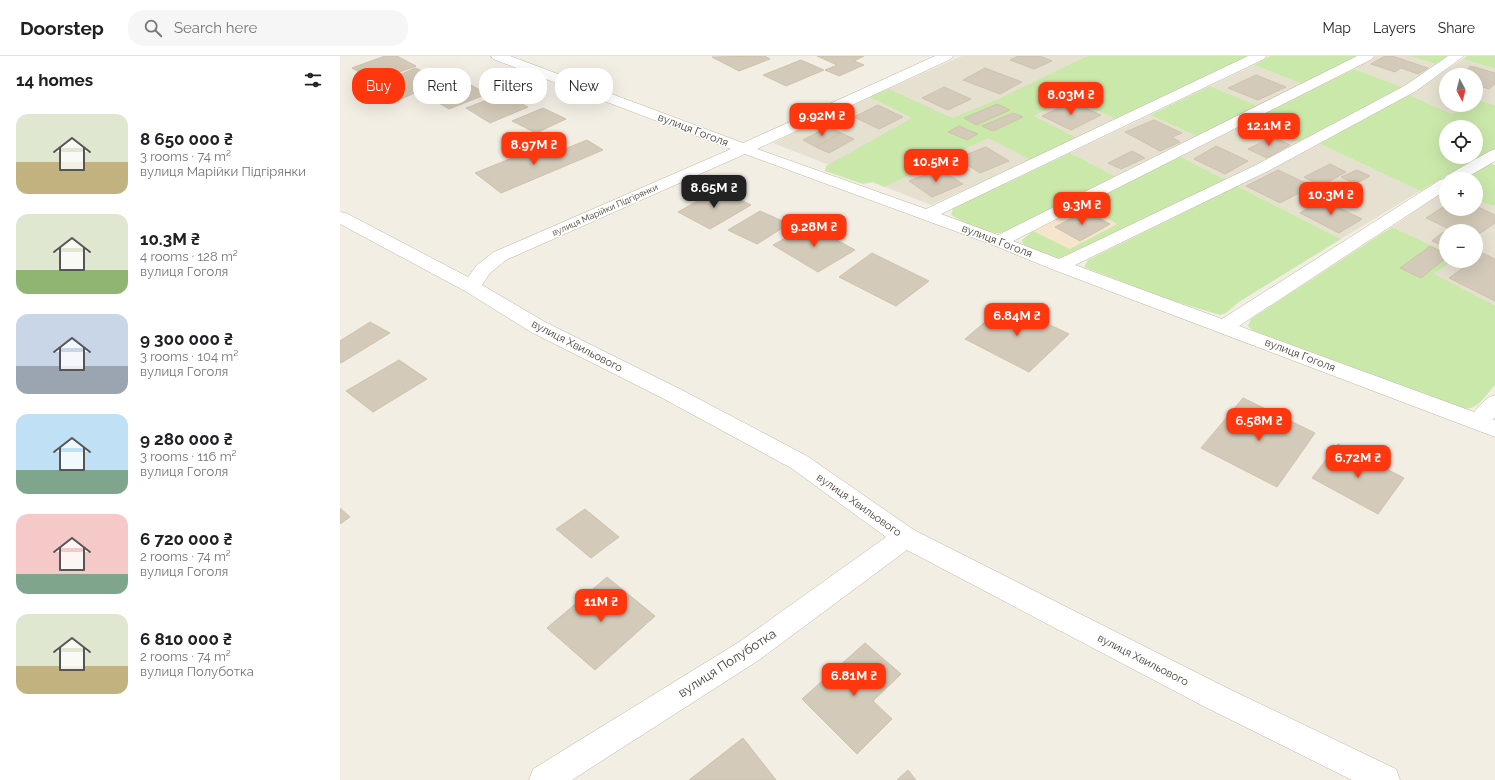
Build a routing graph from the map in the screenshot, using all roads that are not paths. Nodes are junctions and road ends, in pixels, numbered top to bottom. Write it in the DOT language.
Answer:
graph roads {
  1 [pos="533,56"];
  2 [pos="946,56"];
  3 [pos="1259,56"];
  4 [pos="1367,56"];
  5 [pos="1457,56"];
  6 [pos="506,59"];
  7 [pos="744,149"];
  8 [pos="1495,154"];
  9 [pos="1464,172"];
  10 [pos="1439,188"];
  11 [pos="926,215"];
  12 [pos="340,217"];
  13 [pos="999,241"];
  14 [pos="1060,266"];
  15 [pos="472,287"];
  16 [pos="1224,327"];
  17 [pos="1495,403"];
  18 [pos="1487,426"];
  19 [pos="905,537"];
  20 [pos="544,780"];
  21 [pos="1385,780"];
  1 -- 6 [label="street"];
  2 -- 7 [label="street, вулиця Марійки Підгірянки"];
  3 -- 11 [label="street"];
  4 -- 13 [label="street"];
  5 -- 14 [label="street"];
  6 -- 7 [label="street, вулиця Гоголя"];
  7 -- 11 [label="street, вулиця Гоголя"];
  7 -- 15 [label="street, вулиця Марійки Підгірянки"];
  8 -- 9 [label="street"];
  10 -- 16 [label="street"];
  11 -- 13 [label="street, вулиця Гоголя"];
  12 -- 15 [label="street, вулиця Хвильового"];
  13 -- 14 [label="street, вулиця Гоголя"];
  14 -- 16 [label="street, вулиця Гоголя"];
  15 -- 19 [label="street, вулиця Хвильового"];
  16 -- 18 [label="street, вулиця Гоголя"];
  17 -- 18 [label="street"];
  19 -- 20 [label="street, вулиця Полуботка"];
  19 -- 21 [label="street, вулиця Хвильового"];
}
